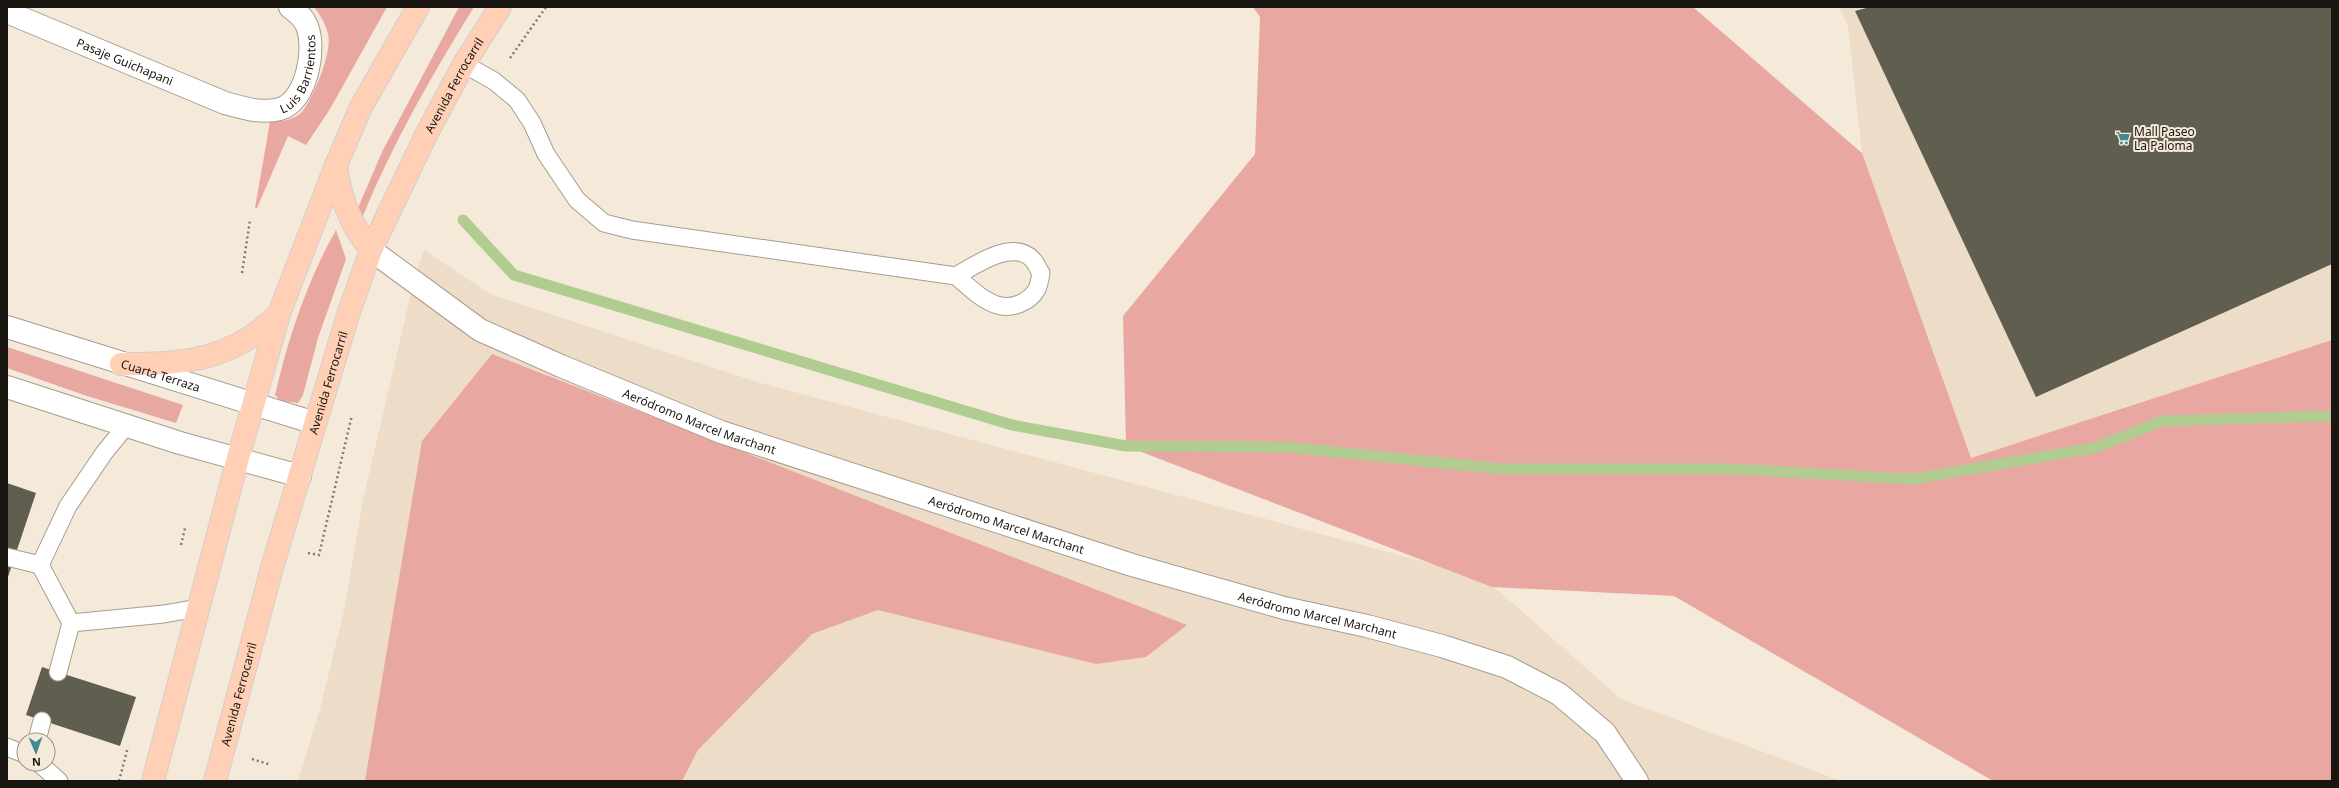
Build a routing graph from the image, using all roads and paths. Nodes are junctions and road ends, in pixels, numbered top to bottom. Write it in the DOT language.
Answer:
graph roads {
  1 [pos="290,7"];
  2 [pos="418,7"];
  3 [pos="500,7"];
  4 [pos="7,12"];
  5 [pos="464,64"];
  6 [pos="244,108"];
  7 [pos="336,165"];
  8 [pos="250,220"];
  9 [pos="371,250"];
  10 [pos="242,273"];
  11 [pos="956,276"];
  12 [pos="280,311"];
  13 [pos="7,327"];
  14 [pos="121,364"];
  15 [pos="7,387"];
  16 [pos="255,403"];
  17 [pos="314,423"];
  18 [pos="126,426"];
  19 [pos="238,458"];
  20 [pos="300,476"];
  21 [pos="7,557"];
  22 [pos="40,565"];
  23 [pos="198,608"];
  24 [pos="71,623"];
  25 [pos="58,672"];
  26 [pos="42,721"];
  27 [pos="39,732"];
  28 [pos="49,772"];
  29 [pos="59,781"];
  30 [pos="153,781"];
  31 [pos="215,781"];
  32 [pos="1636,781"];
  1 -- 6 [label="street, Luis Barrientos"];
  2 -- 7 [label="main road"];
  3 -- 5 [label="main road, Avenida Ferrocarril"];
  4 -- 6 [label="street, Pasaje Guichapani"];
  5 -- 9 [label="main road, Avenida Ferrocarril"];
  5 -- 11 [label="lane"];
  7 -- 9 [label="main road"];
  7 -- 12 [label="main road"];
  8 -- 10 [label="path"];
  9 -- 17 [label="main road, Avenida Ferrocarril"];
  9 -- 32 [label="street, Aeródromo Marcel Marchant"];
  11 -- 11 [label="lane"];
  12 -- 14 [label="main road"];
  12 -- 16 [label="main road"];
  13 -- 14 [label="street, Cuarta Terraza"];
  14 -- 16 [label="street, Cuarta Terraza"];
  15 -- 18 [label="street"];
  16 -- 17 [label="street, Cuarta Terraza"];
  16 -- 19 [label="main road"];
  17 -- 20 [label="main road, Avenida Ferrocarril"];
  18 -- 19 [label="street"];
  18 -- 22 [label="lane"];
  19 -- 20 [label="street"];
  19 -- 23 [label="main road"];
  20 -- 31 [label="main road, Avenida Ferrocarril"];
  21 -- 22 [label="lane"];
  22 -- 24 [label="lane"];
  23 -- 24 [label="lane"];
  23 -- 30 [label="main road"];
  24 -- 25 [label="lane"];
  26 -- 27 [label="lane"];
  28 -- 29 [label="lane"];
}
